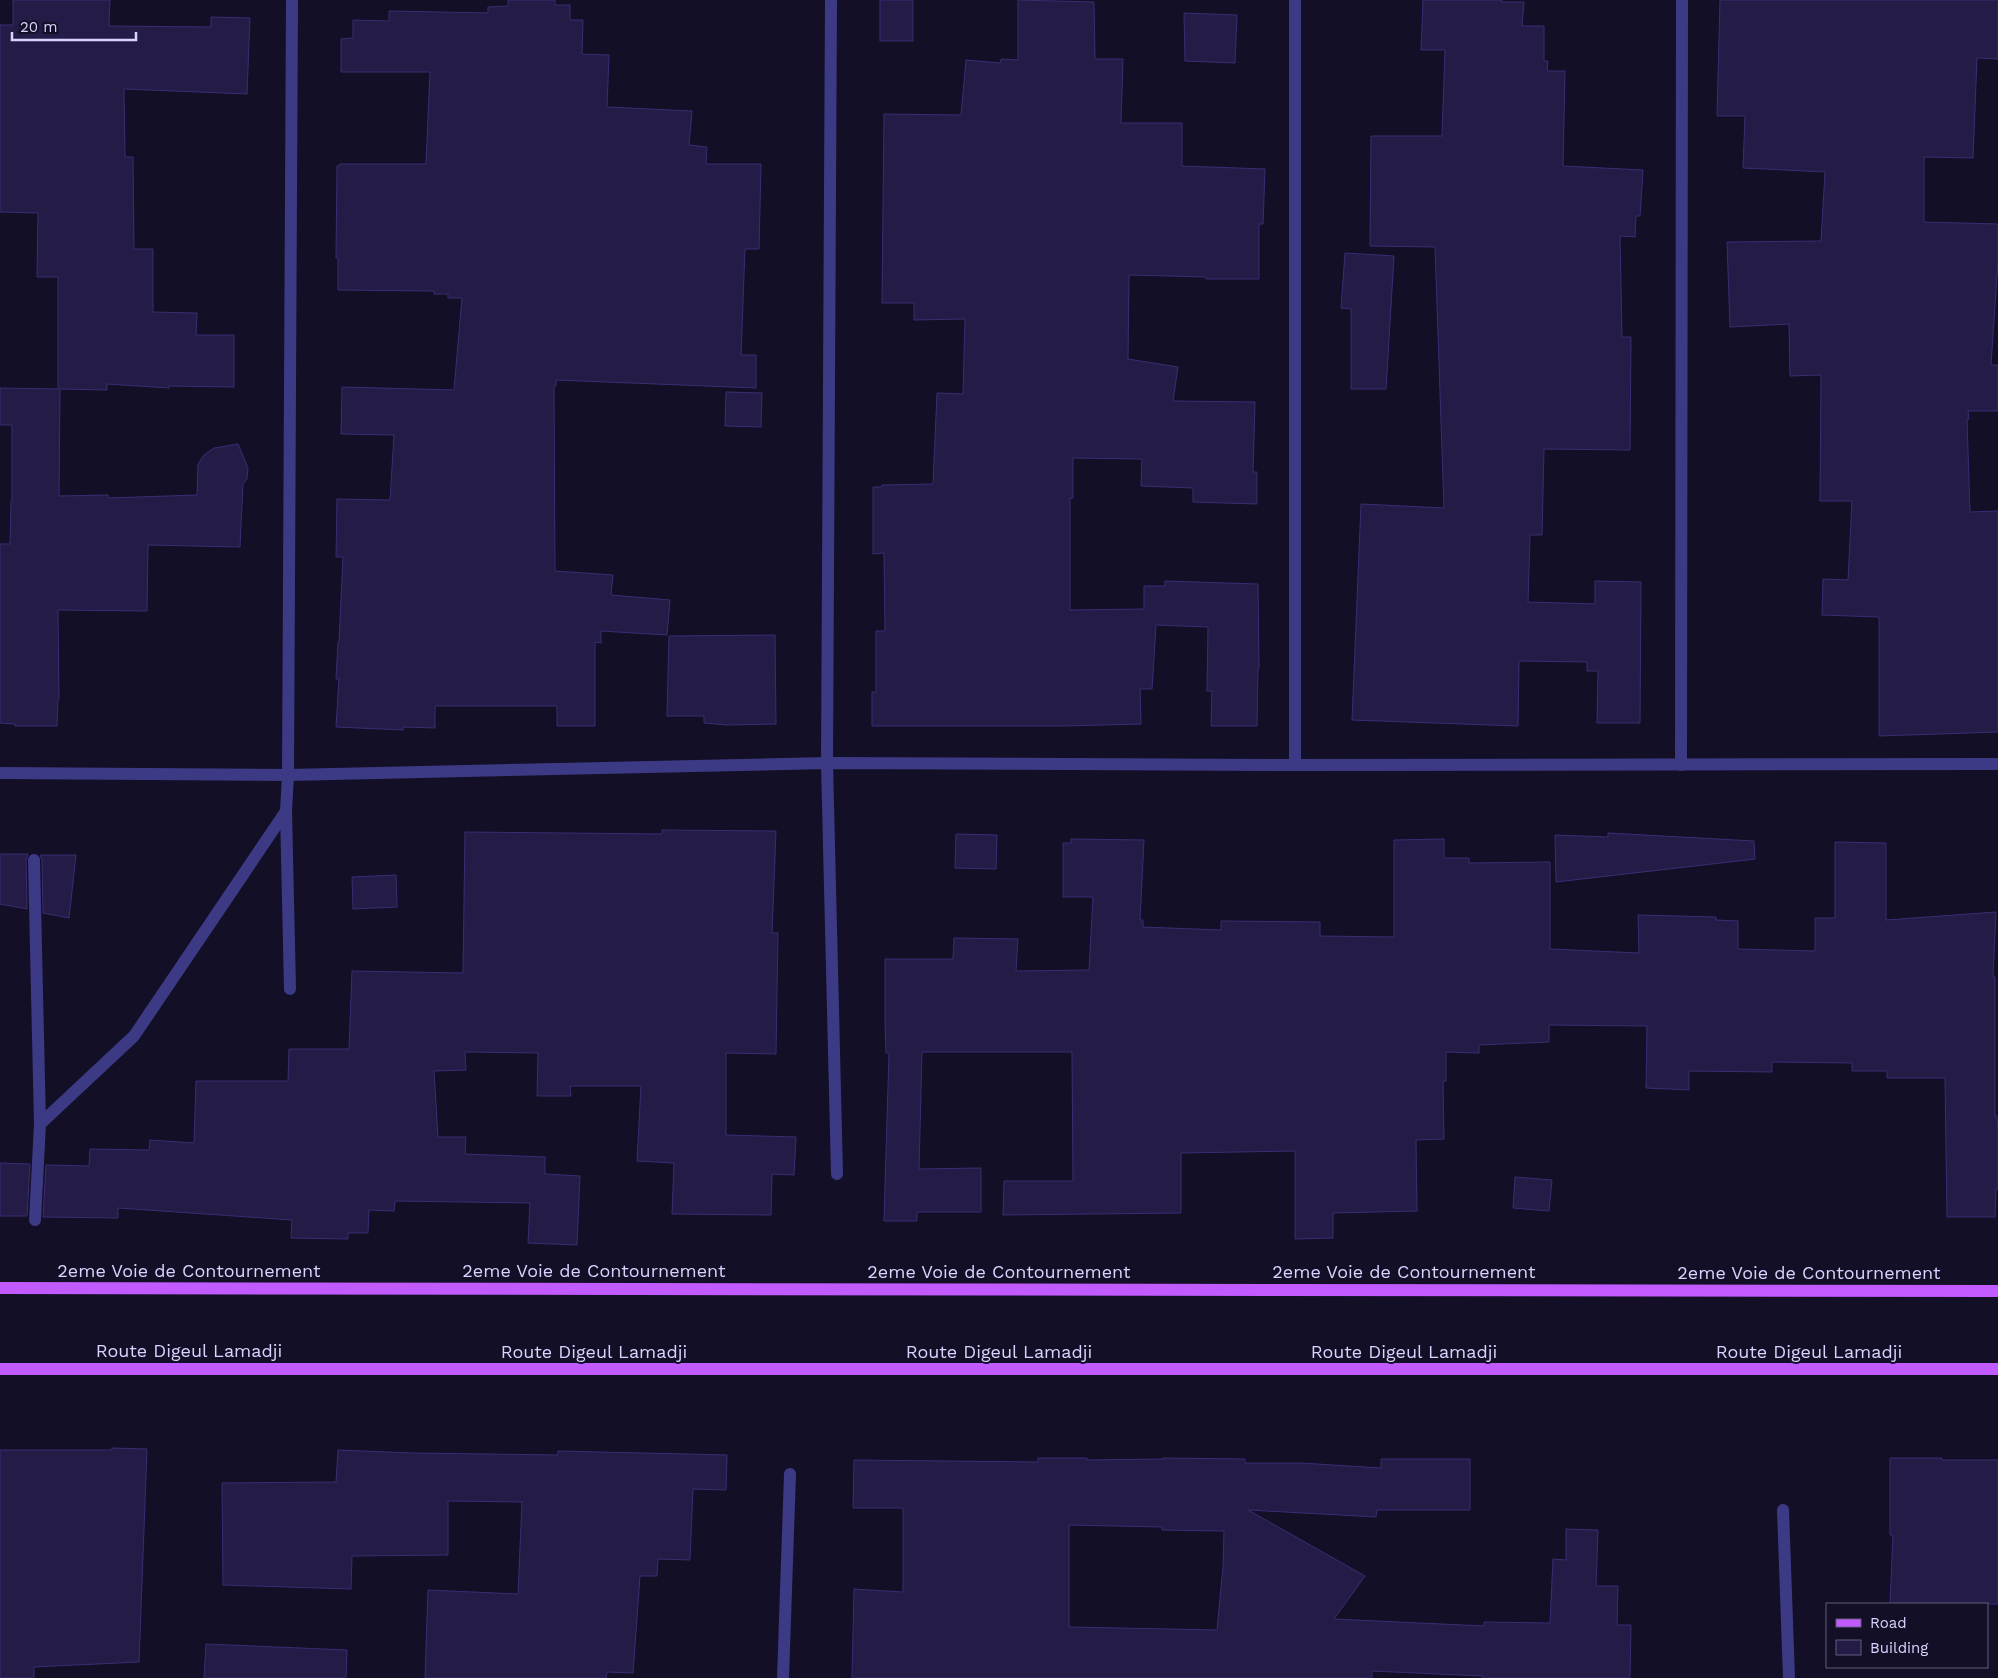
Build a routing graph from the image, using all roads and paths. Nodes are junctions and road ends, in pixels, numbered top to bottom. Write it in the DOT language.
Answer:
graph roads {
  1 [pos="292,0"];
  2 [pos="831,0"];
  3 [pos="1295,0"];
  4 [pos="1682,0"];
  5 [pos="827,763"];
  6 [pos="1998,764"];
  7 [pos="1295,765"];
  8 [pos="1681,765"];
  9 [pos="0,773"];
  10 [pos="288,775"];
  11 [pos="286,812"];
  12 [pos="34,860"];
  13 [pos="290,989"];
  14 [pos="40,1124"];
  15 [pos="837,1174"];
  16 [pos="35,1220"];
  17 [pos="0,1288"];
  18 [pos="1998,1291"];
  19 [pos="0,1369"];
  20 [pos="1998,1369"];
  21 [pos="790,1474"];
  22 [pos="1783,1510"];
  23 [pos="783,1678"];
  24 [pos="1789,1678"];
  1 -- 10 [label="street"];
  2 -- 5 [label="street"];
  3 -- 7 [label="street"];
  4 -- 8 [label="street"];
  5 -- 7 [label="street"];
  5 -- 10 [label="street"];
  5 -- 15 [label="street"];
  6 -- 8 [label="street"];
  7 -- 8 [label="street"];
  9 -- 10 [label="street"];
  10 -- 11 [label="street"];
  11 -- 13 [label="street"];
  11 -- 14 [label="street"];
  12 -- 14 [label="street"];
  14 -- 16 [label="street"];
  17 -- 18 [label="main road, 2eme Voie de Contournement"];
  19 -- 20 [label="main road, Route Digeul Lamadji"];
  21 -- 23 [label="street"];
  22 -- 24 [label="street"];
}
